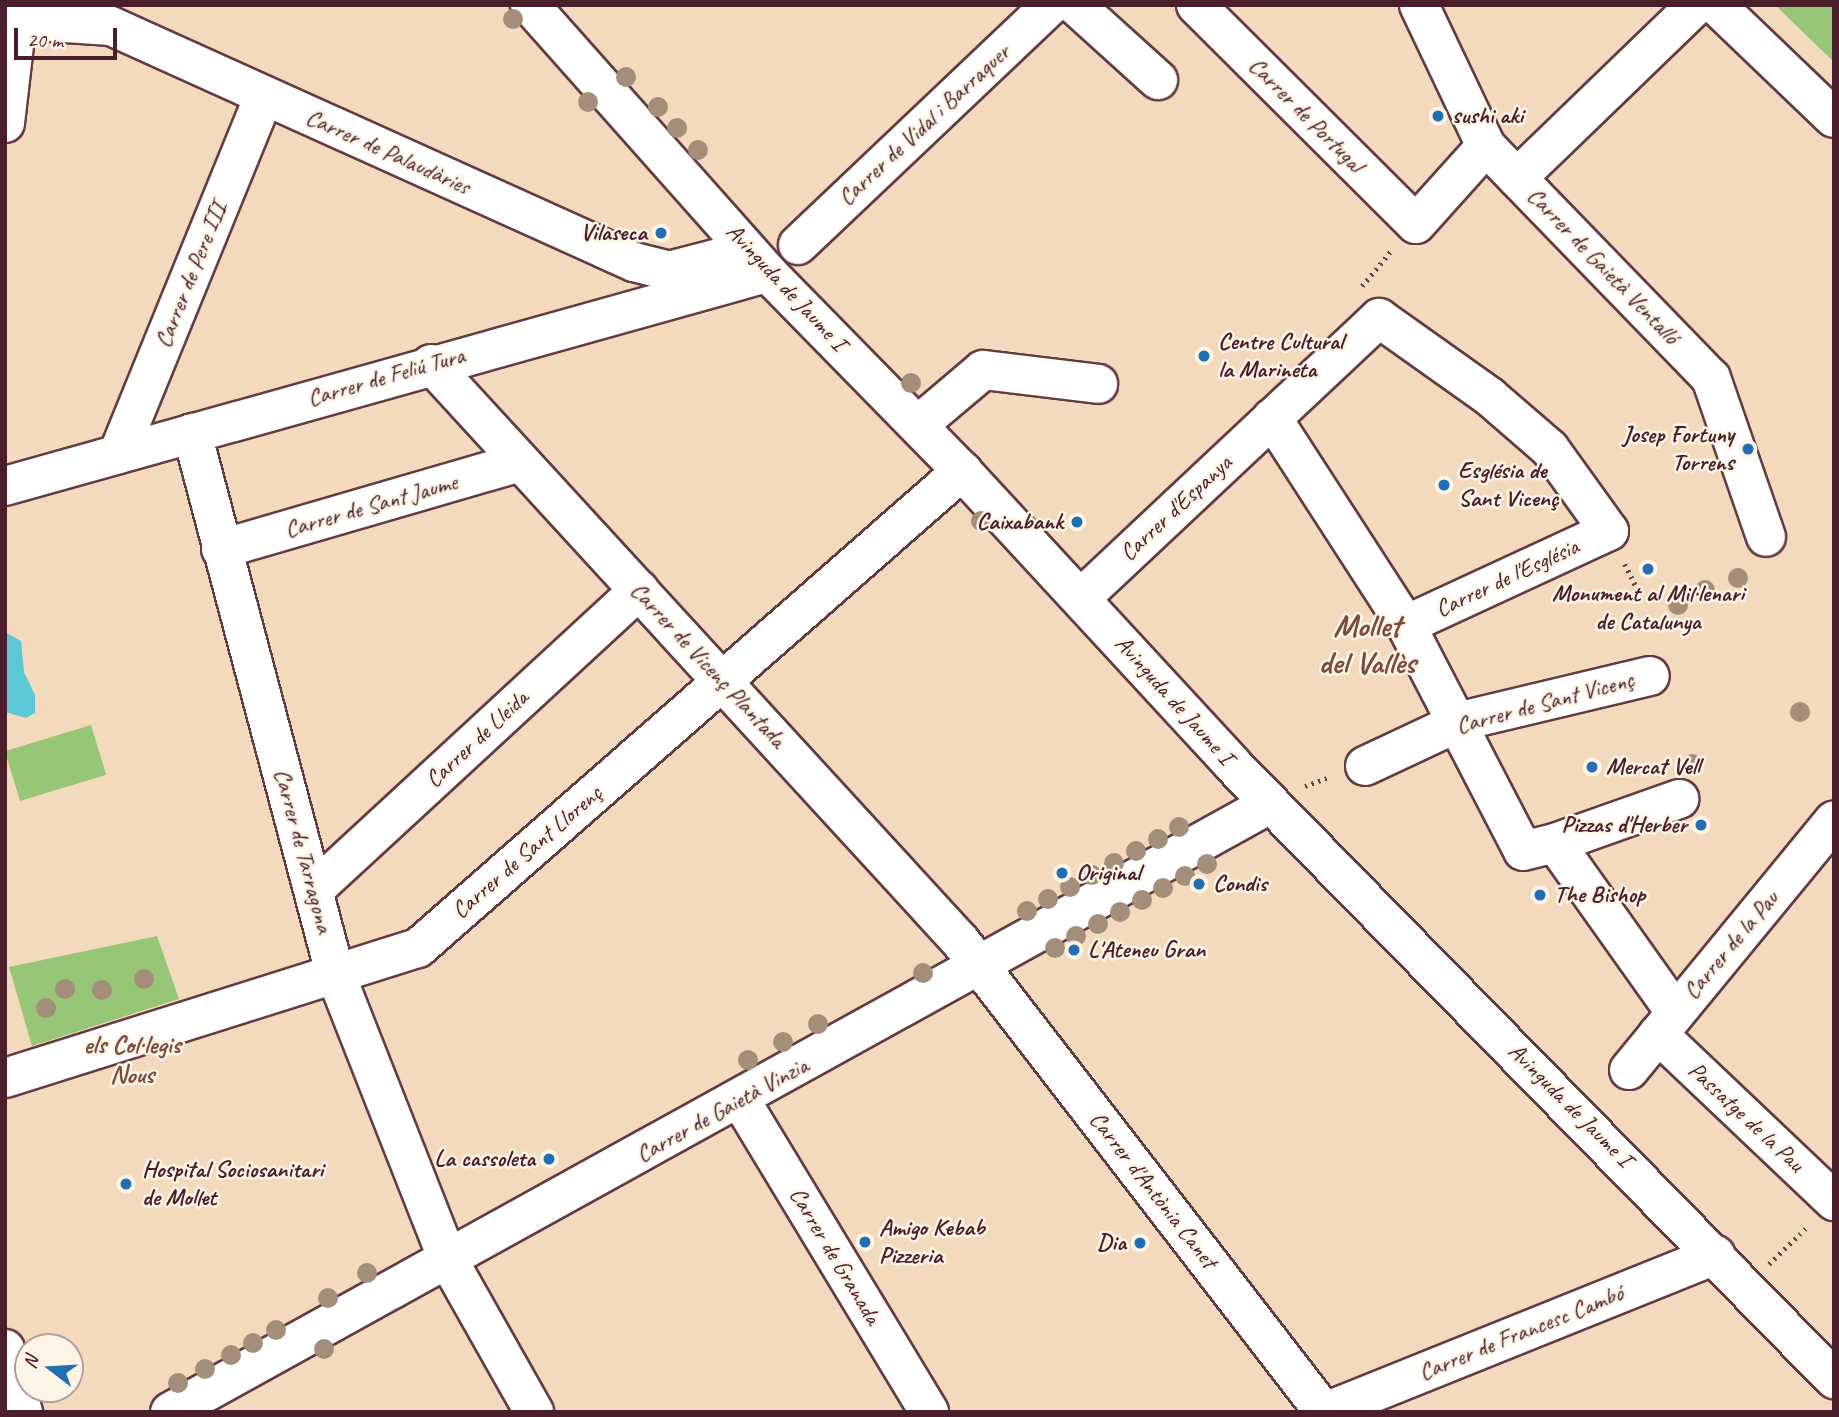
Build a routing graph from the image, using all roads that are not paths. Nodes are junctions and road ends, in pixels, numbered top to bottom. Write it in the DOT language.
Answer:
graph roads {
  1 [pos="530,5"];
  2 [pos="1051,5"];
  3 [pos="1075,5"];
  4 [pos="1196,5"];
  5 [pos="1419,5"];
  6 [pos="1696,5"];
  7 [pos="1716,5"];
  8 [pos="98,16"];
  9 [pos="11,19"];
  10 [pos="1158,80"];
  11 [pos="264,96"];
  12 [pos="1834,118"];
  13 [pos="5,122"];
  14 [pos="1486,146"];
  15 [pos="1517,178"];
  16 [pos="798,245"];
  17 [pos="634,262"];
  18 [pos="768,273"];
  19 [pos="635,308"];
  20 [pos="431,364"];
  21 [pos="1098,384"];
  22 [pos="1272,418"];
  23 [pos="918,425"];
  24 [pos="192,433"];
  25 [pos="118,454"];
  26 [pos="521,462"];
  27 [pos="962,471"];
  28 [pos="5,486"];
  29 [pos="1609,531"];
  30 [pos="1766,537"];
  31 [pos="221,549"];
  32 [pos="639,590"];
  33 [pos="1081,598"];
  34 [pos="1406,625"];
  35 [pos="1650,676"];
  36 [pos="723,680"];
  37 [pos="1461,721"];
  38 [pos="1365,766"];
  39 [pos="1679,799"];
  40 [pos="1270,804"];
  41 [pos="1834,820"];
  42 [pos="1555,844"];
  43 [pos="315,890"];
  44 [pos="981,969"];
  45 [pos="335,974"];
  46 [pos="1666,1023"];
  47 [pos="1629,1070"];
  48 [pos="5,1078"];
  49 [pos="741,1101"];
  50 [pos="1833,1200"];
  51 [pos="1716,1255"];
  52 [pos="447,1258"];
  53 [pos="5,1349"];
  54 [pos="1834,1379"];
  55 [pos="23,1412"];
  56 [pos="170,1412"];
  57 [pos="534,1412"];
  58 [pos="929,1412"];
  59 [pos="1325,1412"];
  1 -- 18 [label="street, Avinguda de Jaume I"];
  2 -- 16 [label="street, Carrer de Vidal i Barraquer"];
  3 -- 10 [label="street"];
  4 -- 14 [label="street, Carrer de Portugal"];
  5 -- 14 [label="street, Carrer de Gaietà Ventalló"];
  6 -- 15 [label="street"];
  7 -- 12 [label="street"];
  8 -- 9 [label="street, Carrer de Palaudàries"];
  8 -- 11 [label="street, Carrer de Palaudàries"];
  9 -- 13 [label="street"];
  11 -- 17 [label="street, Carrer de Palaudàries"];
  11 -- 25 [label="street, Carrer de Pere III"];
  14 -- 15 [label="street, Carrer de Gaietà Ventalló"];
  15 -- 30 [label="street, Carrer de Gaietà Ventalló"];
  17 -- 18 [label="street, Carrer de Palaudàries"];
  17 -- 19 [label="street"];
  18 -- 19 [label="street, Carrer de Feliú Tura"];
  18 -- 23 [label="street, Avinguda de Jaume I"];
  19 -- 20 [label="street, Carrer de Feliú Tura"];
  20 -- 24 [label="street, Carrer de Feliú Tura"];
  20 -- 26 [label="street, Carrer de Vicenç Plantada"];
  21 -- 23 [label="street"];
  22 -- 29 [label="street, Carrer d'Espanya"];
  22 -- 33 [label="street, Carrer d'Espanya"];
  22 -- 34 [label="street"];
  23 -- 27 [label="street, Avinguda de Jaume I"];
  24 -- 25 [label="street, Carrer de Feliú Tura"];
  24 -- 31 [label="street, Carrer de Tarragona"];
  25 -- 28 [label="street, Carrer de Feliú Tura"];
  26 -- 31 [label="street, Carrer de Sant Jaume"];
  26 -- 32 [label="street, Carrer de Vicenç Plantada"];
  27 -- 33 [label="street, Avinguda de Jaume I"];
  27 -- 36 [label="street, Carrer de Sant Llorenç"];
  29 -- 34 [label="street, Carrer de l'Església"];
  31 -- 43 [label="street, Carrer de Tarragona"];
  32 -- 36 [label="street, Carrer de Vicenç Plantada"];
  32 -- 43 [label="street, Carrer de Lleida"];
  33 -- 40 [label="street, Avinguda de Jaume I"];
  34 -- 37 [label="street"];
  35 -- 37 [label="street, Carrer de Sant Vicenç"];
  36 -- 44 [label="street, Carrer de Vicenç Plantada"];
  36 -- 45 [label="street, Carrer de Sant Llorenç"];
  37 -- 38 [label="street, Carrer de Sant Vicenç"];
  37 -- 42 [label="street"];
  39 -- 42 [label="street"];
  40 -- 44 [label="street, Carrer de Gaietà Vinzia"];
  40 -- 51 [label="street, Avinguda de Jaume I"];
  41 -- 46 [label="street, Carrer de la Pau"];
  42 -- 46 [label="street, Passatge de la Pau"];
  43 -- 45 [label="street, Carrer de Tarragona"];
  44 -- 49 [label="street, Carrer de Gaietà Vinzia"];
  44 -- 59 [label="street, Carrer d'Antònia Canet"];
  45 -- 48 [label="street, Carrer de Sant Llorenç"];
  45 -- 52 [label="street, Carrer de Tarragona"];
  46 -- 47 [label="street, Carrer de la Pau"];
  46 -- 50 [label="street, Passatge de la Pau"];
  49 -- 52 [label="street, Carrer de Gaietà Vinzia"];
  49 -- 58 [label="street, Carrer de Granada"];
  51 -- 54 [label="street, Avinguda de Jaume I"];
  51 -- 59 [label="street, Carrer de Francesc Cambó"];
  52 -- 56 [label="street, Carrer de Gaietà Vinzia"];
  52 -- 57 [label="street, Carrer de Tarragona"];
  53 -- 55 [label="street"];
}
